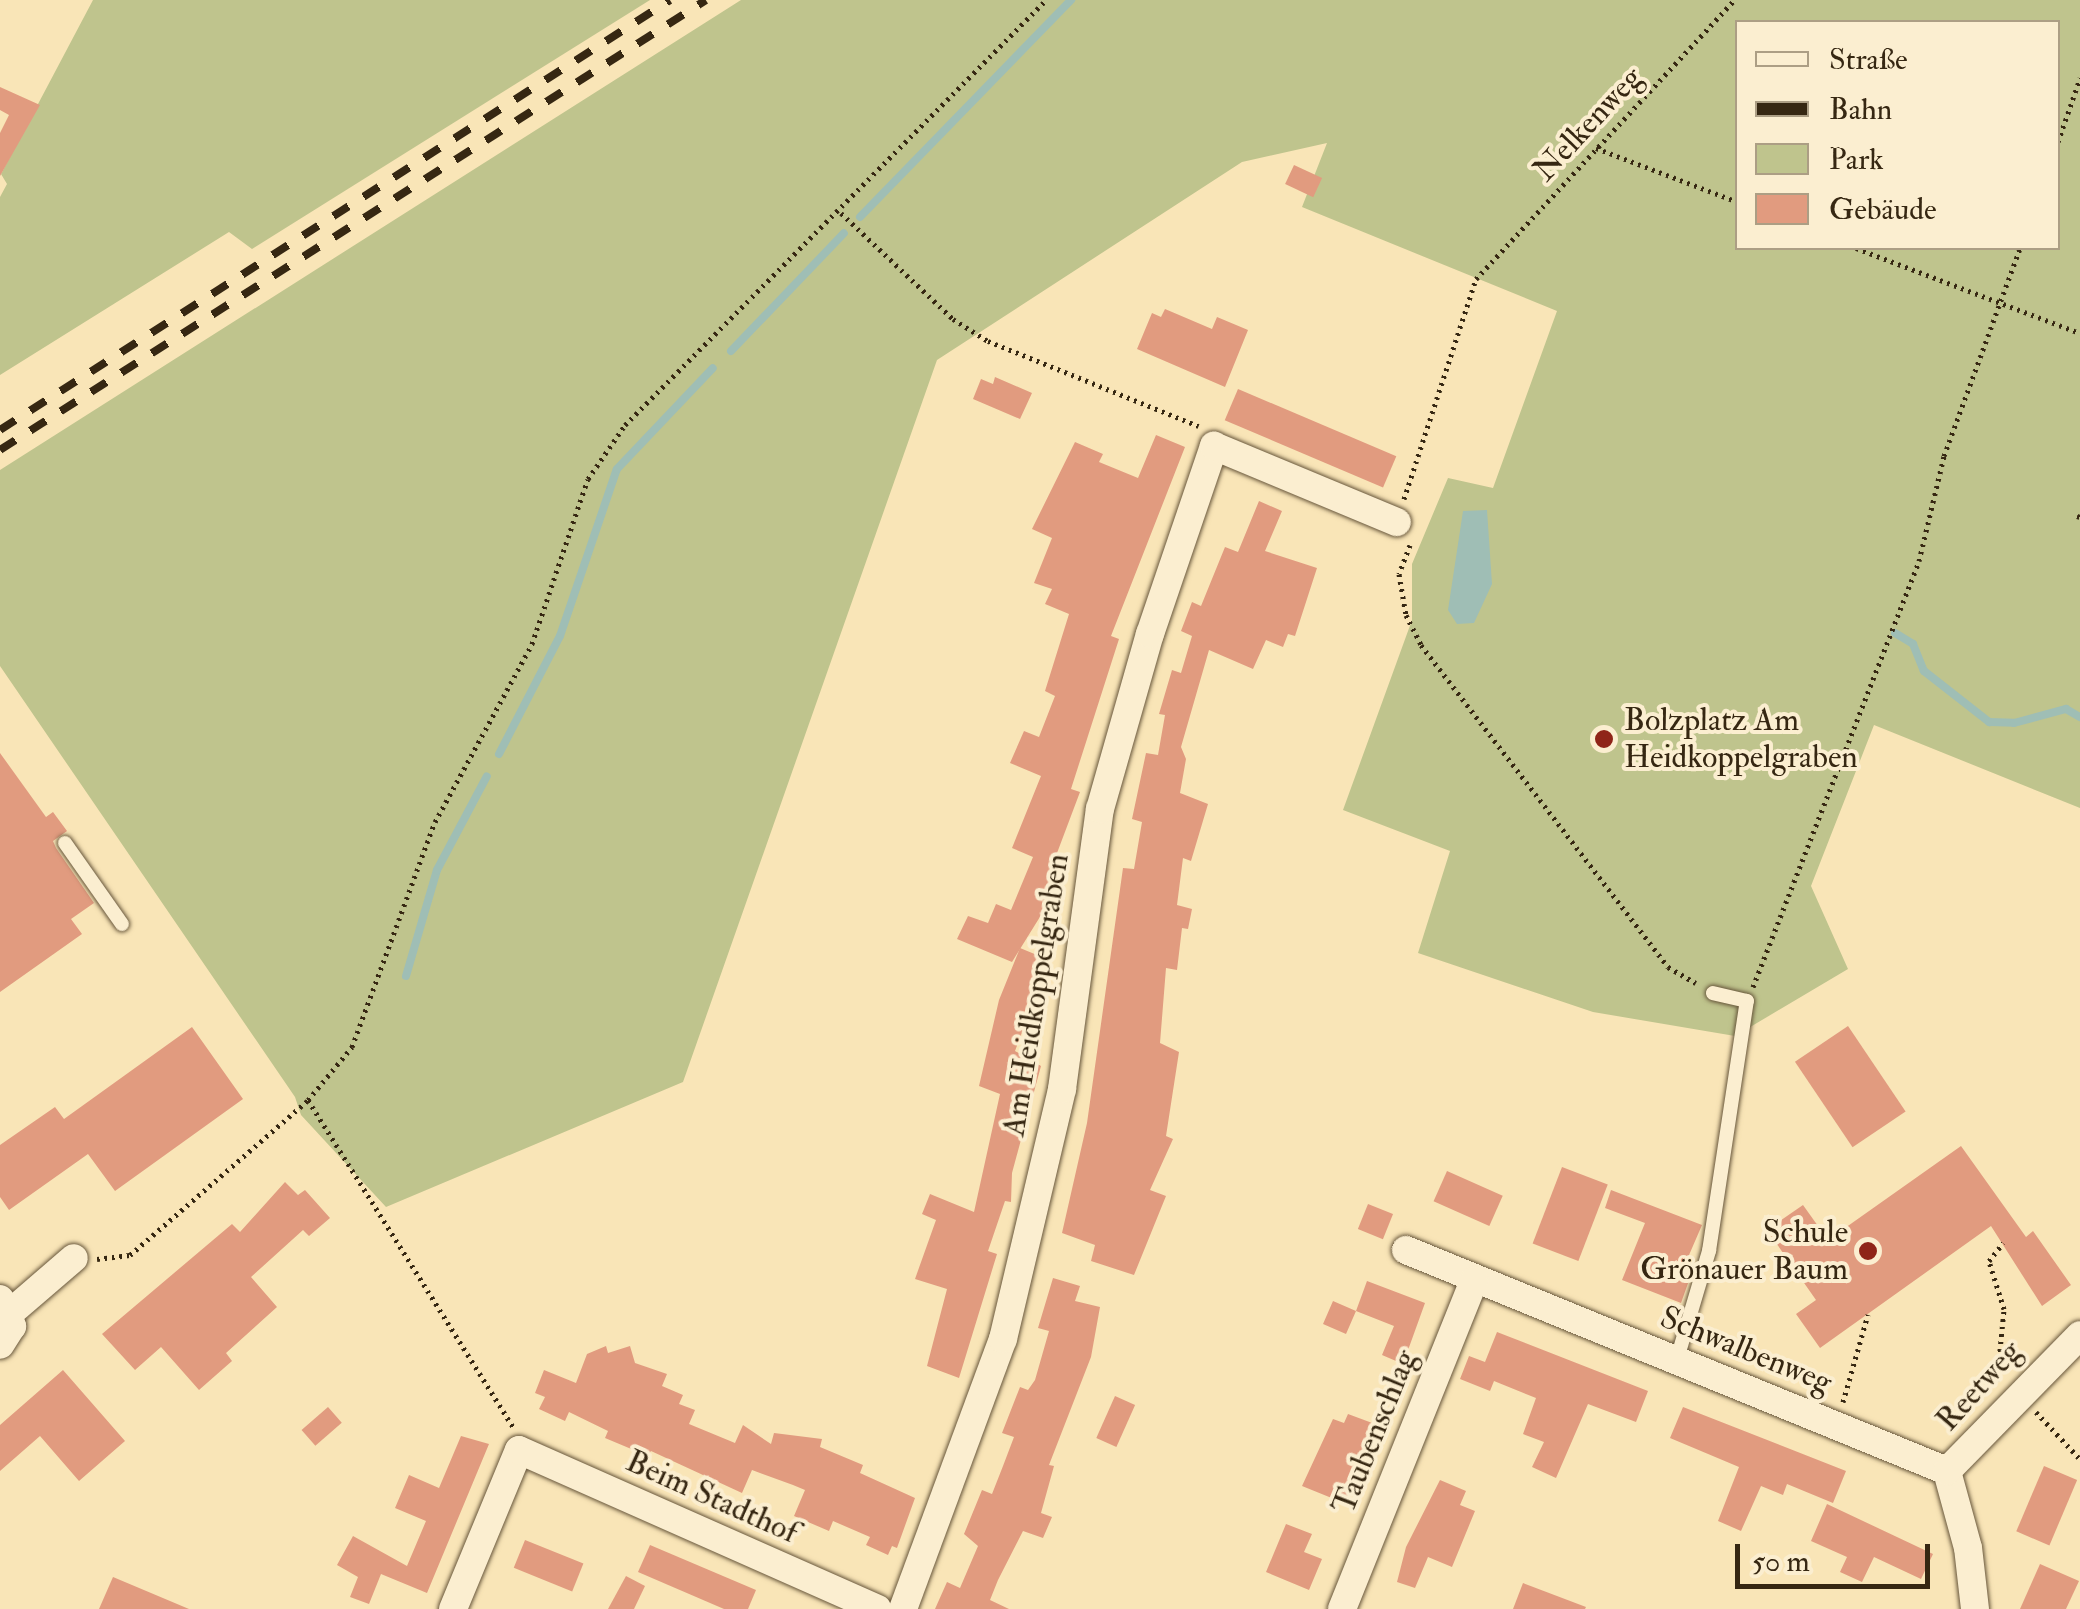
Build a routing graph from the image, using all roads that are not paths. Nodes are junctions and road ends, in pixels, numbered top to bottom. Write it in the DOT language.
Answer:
graph roads {
  1 [pos="1396,522"];
  2 [pos="65,843"];
  3 [pos="122,924"];
  4 [pos="1713,993"];
  5 [pos="1406,1250"];
  6 [pos="74,1258"];
  7 [pos="1474,1280"];
  8 [pos="5,1306"];
  9 [pos="2080,1335"];
  10 [pos="0,1345"];
  11 [pos="1677,1359"];
  12 [pos="1948,1471"];
  13 [pos="453,1609"];
  14 [pos="876,1609"];
  15 [pos="903,1609"];
  16 [pos="1342,1609"];
  17 [pos="1974,1609"];
  1 -- 15 [label="street, Am Heidkoppelgraben"];
  2 -- 3 [label="lane"];
  4 -- 11 [label="lane"];
  5 -- 7 [label="street, Schwalbenweg"];
  6 -- 8 [label="street"];
  7 -- 11 [label="street, Schwalbenweg"];
  7 -- 16 [label="street, Taubenschlag"];
  8 -- 10 [label="street"];
  9 -- 12 [label="street, Reetweg"];
  11 -- 12 [label="street, Schwalbenweg"];
  12 -- 17 [label="street, Reetweg"];
  13 -- 14 [label="street, Beim Stadthof"];
}
